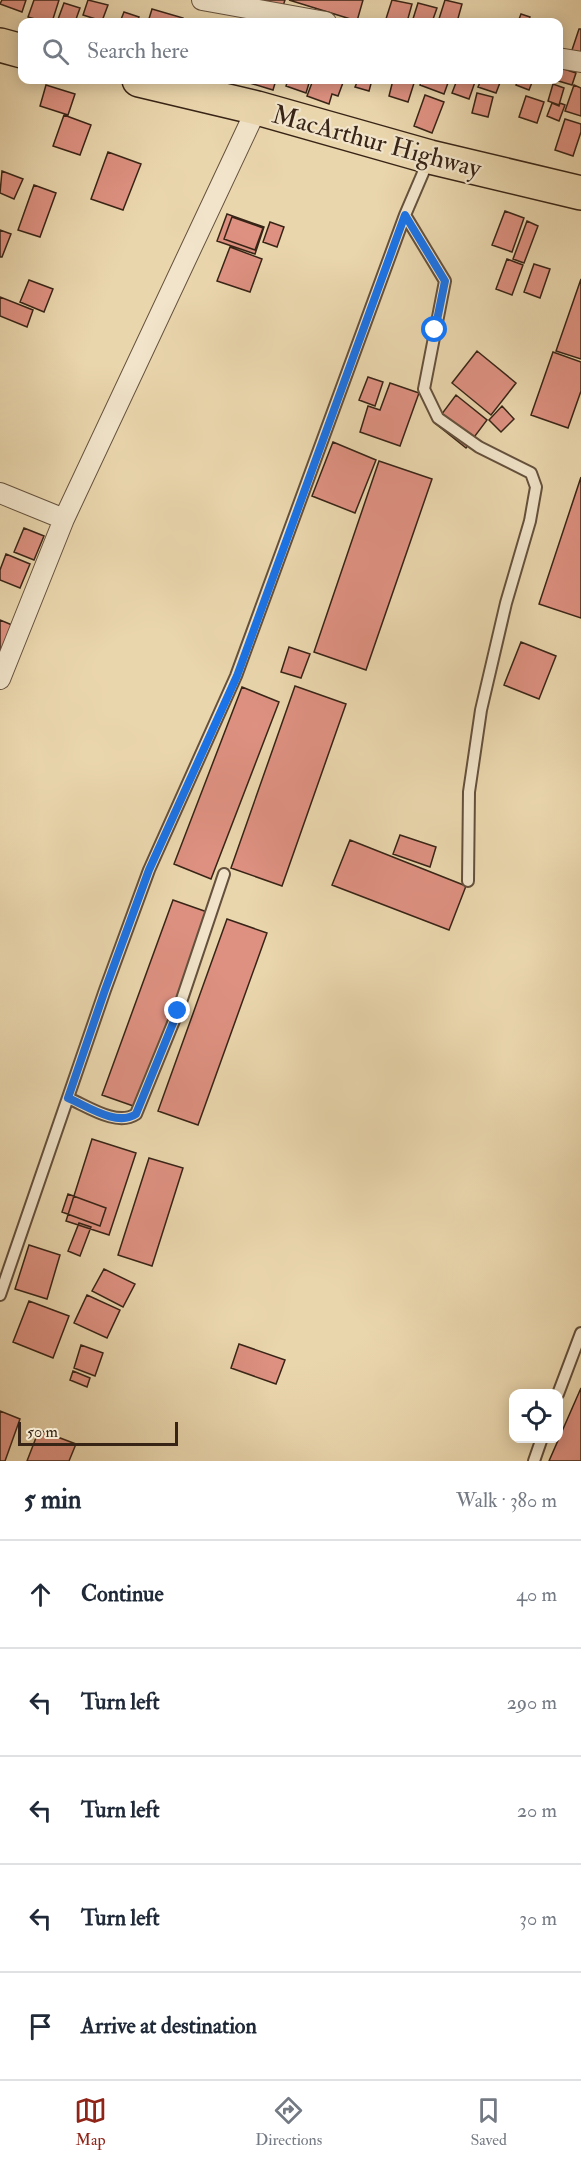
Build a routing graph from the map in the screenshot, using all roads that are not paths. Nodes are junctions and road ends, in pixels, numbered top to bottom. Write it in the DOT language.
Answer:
graph roads {
  1 [pos="202,0"];
  2 [pos="303,18"];
  3 [pos="0,45"];
  4 [pos="18,50"];
  5 [pos="563,59"];
  6 [pos="581,62"];
  7 [pos="156,84"];
  8 [pos="257,108"];
  9 [pos="430,156"];
  10 [pos="581,193"];
  11 [pos="405,215"];
  12 [pos="0,493"];
  13 [pos="64,519"];
  14 [pos="0,679"];
  15 [pos="224,874"];
  16 [pos="468,881"];
  17 [pos="68,1098"];
  18 [pos="0,1295"];
  19 [pos="581,1333"];
  20 [pos="560,1389"];
  21 [pos="540,1443"];
  22 [pos="534,1461"];
  1 -- 2 [label="street"];
  3 -- 4 [label="highway"];
  5 -- 6 [label="street"];
  7 -- 8 [label="highway, MacArthur Highway"];
  8 -- 9 [label="highway, MacArthur Highway"];
  8 -- 13 [label="street"];
  9 -- 10 [label="highway, MacArthur Highway"];
  9 -- 11 [label="lane"];
  11 -- 16 [label="lane"];
  11 -- 17 [label="lane"];
  12 -- 13 [label="street"];
  13 -- 14 [label="street"];
  15 -- 17 [label="lane"];
  17 -- 18 [label="lane"];
  19 -- 20 [label="lane"];
  21 -- 22 [label="lane"];
}
